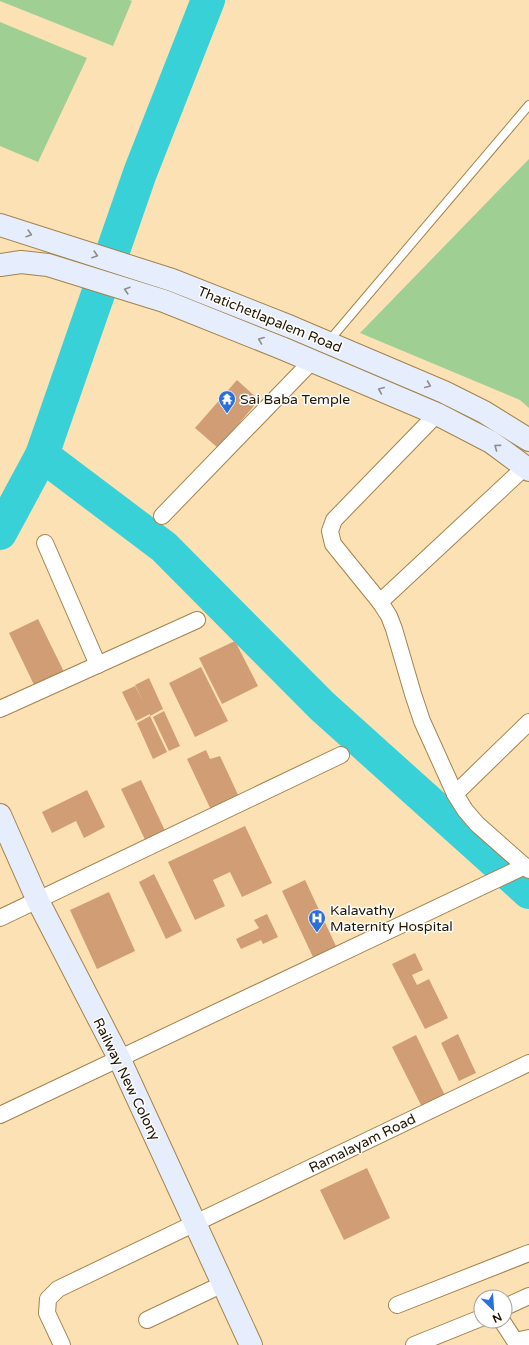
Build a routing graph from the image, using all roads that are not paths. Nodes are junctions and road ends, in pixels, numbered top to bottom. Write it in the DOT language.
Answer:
graph roads {
  1 [pos="529,105"];
  2 [pos="0,225"];
  3 [pos="0,264"];
  4 [pos="328,343"];
  5 [pos="312,361"];
  6 [pos="437,414"];
  7 [pos="529,440"];
  8 [pos="527,468"];
  9 [pos="162,516"];
  10 [pos="45,543"];
  11 [pos="380,602"];
  12 [pos="197,620"];
  13 [pos="98,665"];
  14 [pos="0,709"];
  15 [pos="529,722"];
  16 [pos="341,755"];
  17 [pos="455,794"];
  18 [pos="0,815"];
  19 [pos="527,868"];
  20 [pos="38,901"];
  21 [pos="0,918"];
  22 [pos="119,1058"];
  23 [pos="529,1063"];
  24 [pos="0,1115"];
  25 [pos="194,1222"];
  26 [pos="529,1253"];
  27 [pos="223,1284"];
  28 [pos="529,1296"];
  29 [pos="513,1303"];
  30 [pos="397,1305"];
  31 [pos="147,1320"];
  32 [pos="473,1321"];
  33 [pos="507,1329"];
  34 [pos="529,1338"];
  35 [pos="62,1345"];
  36 [pos="251,1345"];
  37 [pos="414,1345"];
  1 -- 4 [label="lane"];
  2 -- 4 [label="main road, Thatichetlapalem Road, one-way"];
  5 -- 3 [label="main road, Thatichetlapalem Road, one-way"];
  4 -- 7 [label="main road, Thatichetlapalem Road, one-way"];
  6 -- 5 [label="main road, Thatichetlapalem Road, one-way"];
  5 -- 9 [label="street"];
  8 -- 6 [label="main road, Thatichetlapalem Road, one-way"];
  6 -- 11 [label="street"];
  8 -- 11 [label="street"];
  10 -- 13 [label="street"];
  11 -- 17 [label="street"];
  12 -- 13 [label="street"];
  13 -- 14 [label="street"];
  15 -- 17 [label="street"];
  16 -- 20 [label="street"];
  17 -- 19 [label="street"];
  18 -- 20 [label="main road, Railway New Colony"];
  19 -- 22 [label="street"];
  20 -- 21 [label="street"];
  20 -- 22 [label="main road, Railway New Colony"];
  22 -- 24 [label="street"];
  22 -- 25 [label="main road, Railway New Colony"];
  23 -- 25 [label="street, Ramalayam Road"];
  25 -- 27 [label="main road, Railway New Colony"];
  25 -- 35 [label="street, Ramalayam Road"];
  26 -- 30 [label="street"];
  27 -- 31 [label="street"];
  27 -- 36 [label="main road, Railway New Colony"];
  28 -- 29 [label="street"];
  32 -- 37 [label="street"];
  33 -- 34 [label="street"];
}
